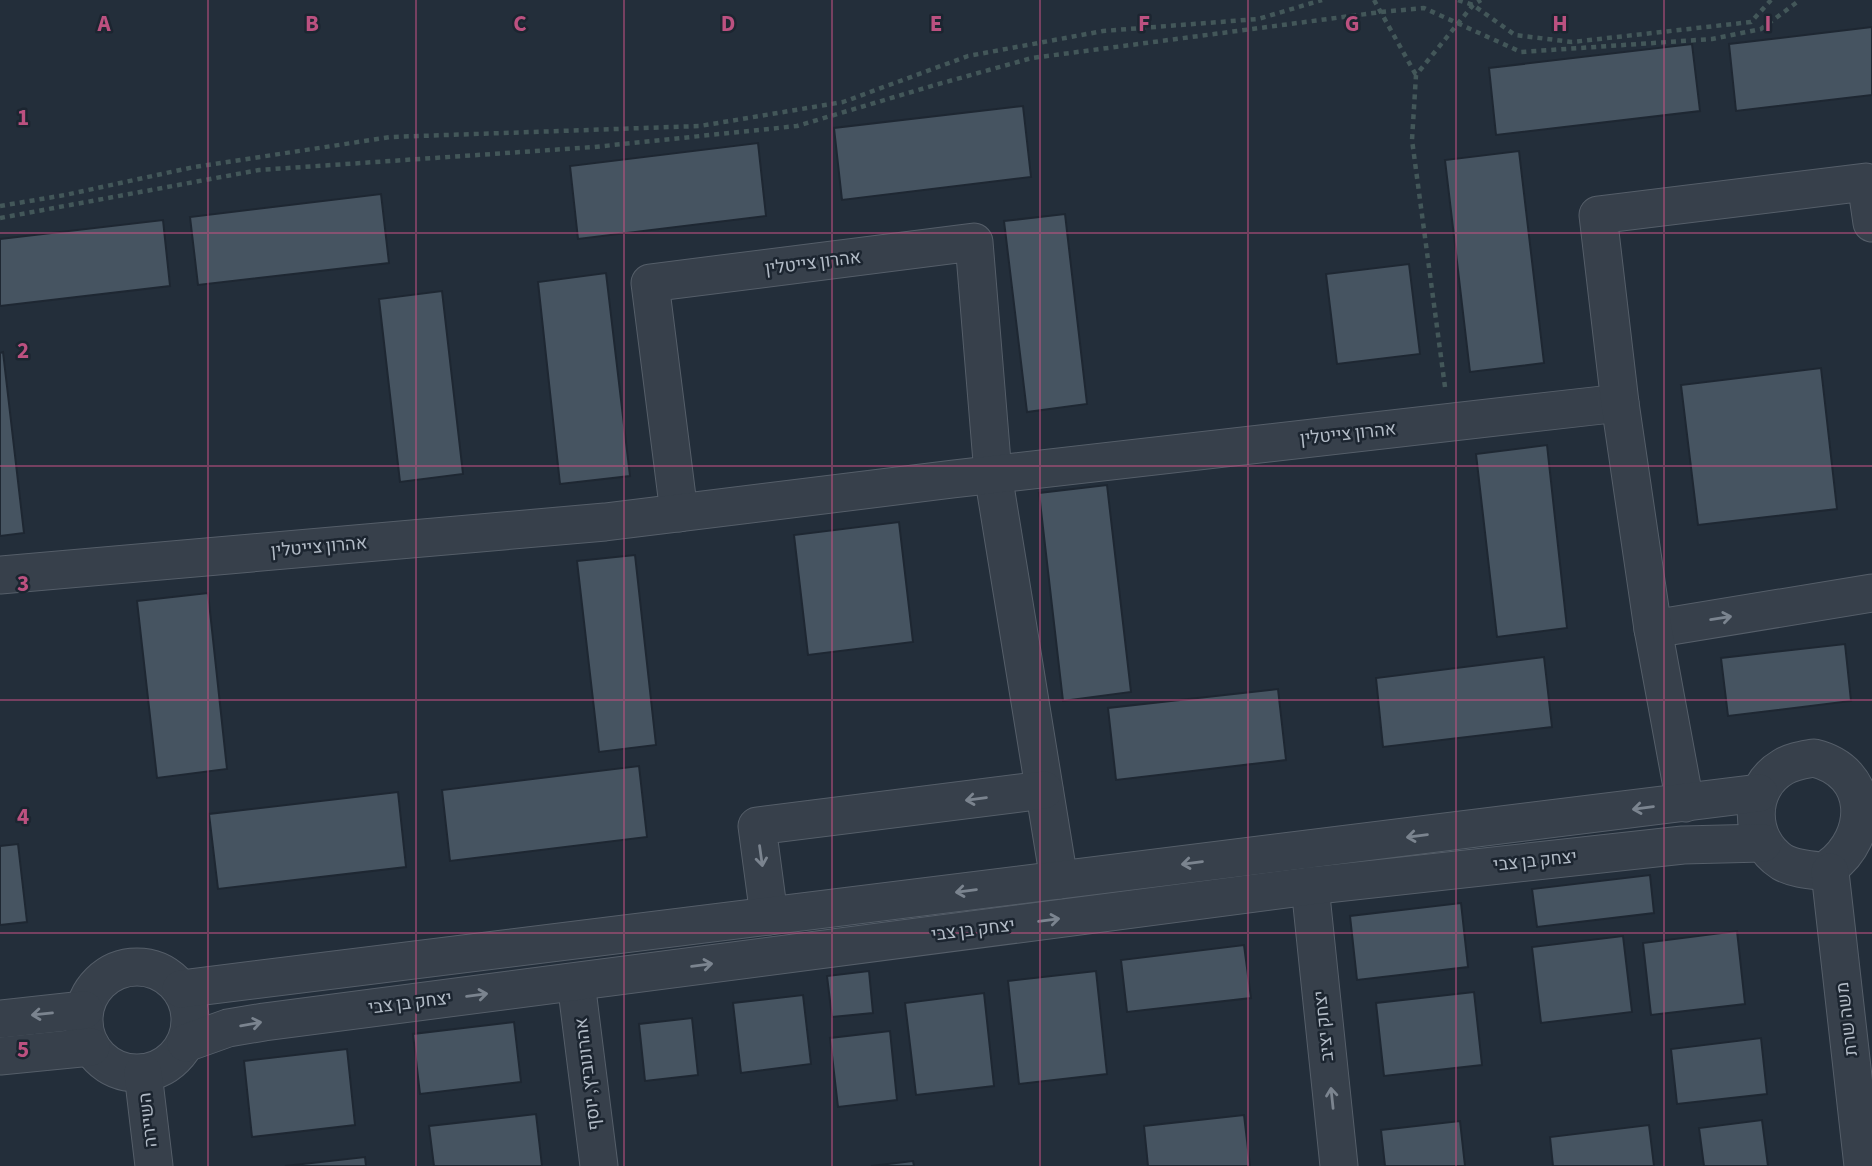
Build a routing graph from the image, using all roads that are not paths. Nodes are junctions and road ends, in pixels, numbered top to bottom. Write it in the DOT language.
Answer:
graph roads {
  1 [pos="1872,223"];
  2 [pos="1620,403"];
  3 [pos="993,474"];
  4 [pos="679,513"];
  5 [pos="0,575"];
  6 [pos="1872,593"];
  7 [pos="1653,629"];
  8 [pos="1859,768"];
  9 [pos="1044,790"];
  10 [pos="1759,793"];
  11 [pos="1685,803"];
  12 [pos="1869,813"];
  13 [pos="1763,843"];
  14 [pos="1830,872"];
  15 [pos="1059,880"];
  16 [pos="1310,886"];
  17 [pos="769,916"];
  18 [pos="576,982"];
  19 [pos="181,989"];
  20 [pos="84,1010"];
  21 [pos="0,1018"];
  22 [pos="186,1043"];
  23 [pos="91,1047"];
  24 [pos="0,1056"];
  25 [pos="143,1073"];
  26 [pos="154,1166"];
  27 [pos="599,1166"];
  28 [pos="1339,1166"];
  29 [pos="1863,1166"];
  1 -- 2 [label="street"];
  2 -- 3 [label="street, אהרון צייטלין"];
  2 -- 7 [label="street"];
  3 -- 4 [label="street, אהרון צייטלין"];
  3 -- 4 [label="street, אהרון צייטלין"];
  3 -- 9 [label="street, אהרון צייטלין"];
  4 -- 5 [label="street, אהרון צייטלין"];
  7 -- 6 [label="street, one-way"];
  7 -- 11 [label="street"];
  8 -- 10 [label="street"];
  8 -- 12 [label="street"];
  9 -- 15 [label="street, אהרון צייטלין"];
  9 -- 17 [label="street, one-way"];
  10 -- 11 [label="street"];
  10 -- 13 [label="street"];
  11 -- 15 [label="street, one-way"];
  12 -- 14 [label="street"];
  13 -- 14 [label="street"];
  13 -- 16 [label="street, יצחק בן צבי"];
  14 -- 29 [label="street, משה שרת"];
  15 -- 17 [label="street, one-way"];
  18 -- 16 [label="street, יצחק בן צבי, one-way"];
  28 -- 16 [label="street, יצחק יציב, one-way"];
  17 -- 19 [label="street"];
  22 -- 18 [label="street, יצחק בן צבי, one-way"];
  18 -- 27 [label="street, אהרונוביץ, יוסף"];
  19 -- 20 [label="street"];
  19 -- 22 [label="street"];
  20 -- 21 [label="street, one-way"];
  20 -- 23 [label="street"];
  22 -- 25 [label="street"];
  23 -- 24 [label="street"];
  23 -- 25 [label="street"];
  25 -- 26 [label="street, השיירה"];
}
